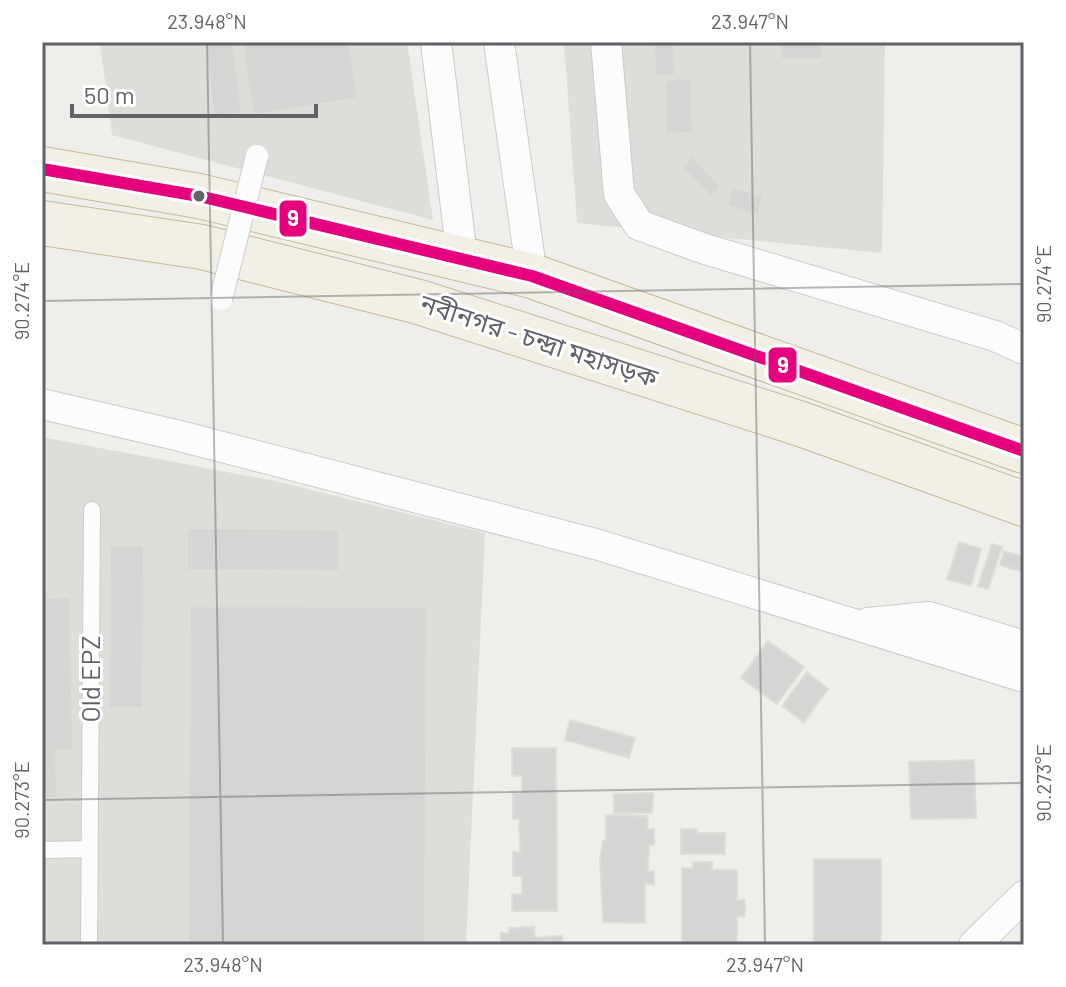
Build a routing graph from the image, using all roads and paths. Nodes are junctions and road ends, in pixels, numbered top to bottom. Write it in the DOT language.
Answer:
graph roads {
  1 [pos="436,42"];
  2 [pos="499,42"];
  3 [pos="606,42"];
  4 [pos="257,156"];
  5 [pos="42,169"];
  6 [pos="42,223"];
  7 [pos="462,257"];
  8 [pos="532,276"];
  9 [pos="221,299"];
  10 [pos="1024,349"];
  11 [pos="42,404"];
  12 [pos="1024,451"];
  13 [pos="1024,504"];
  14 [pos="92,510"];
  15 [pos="854,624"];
  16 [pos="1024,646"];
  17 [pos="1024,677"];
  18 [pos="90,849"];
  19 [pos="42,850"];
  20 [pos="1024,896"];
  21 [pos="89,945"];
  22 [pos="974,945"];
  1 -- 7 [label="street"];
  2 -- 8 [label="street"];
  3 -- 10 [label="street"];
  4 -- 9 [label="street, bridge"];
  5 -- 7 [label="highway, নবীনগর - চন্দ্রা মহাসড়ক"];
  6 -- 13 [label="highway, নবীনগর - চন্দ্রা মহাসড়ক"];
  7 -- 8 [label="highway, নবীনগর - চন্দ্রা মহাসড়ক"];
  8 -- 12 [label="highway, নবীনগর - চন্দ্রা মহাসড়ক"];
  11 -- 15 [label="street"];
  14 -- 18 [label="lane, Old EPZ"];
  15 -- 16 [label="street"];
  15 -- 17 [label="street"];
  18 -- 19 [label="lane"];
  18 -- 21 [label="lane, Old EPZ"];
  20 -- 22 [label="street"];
}
